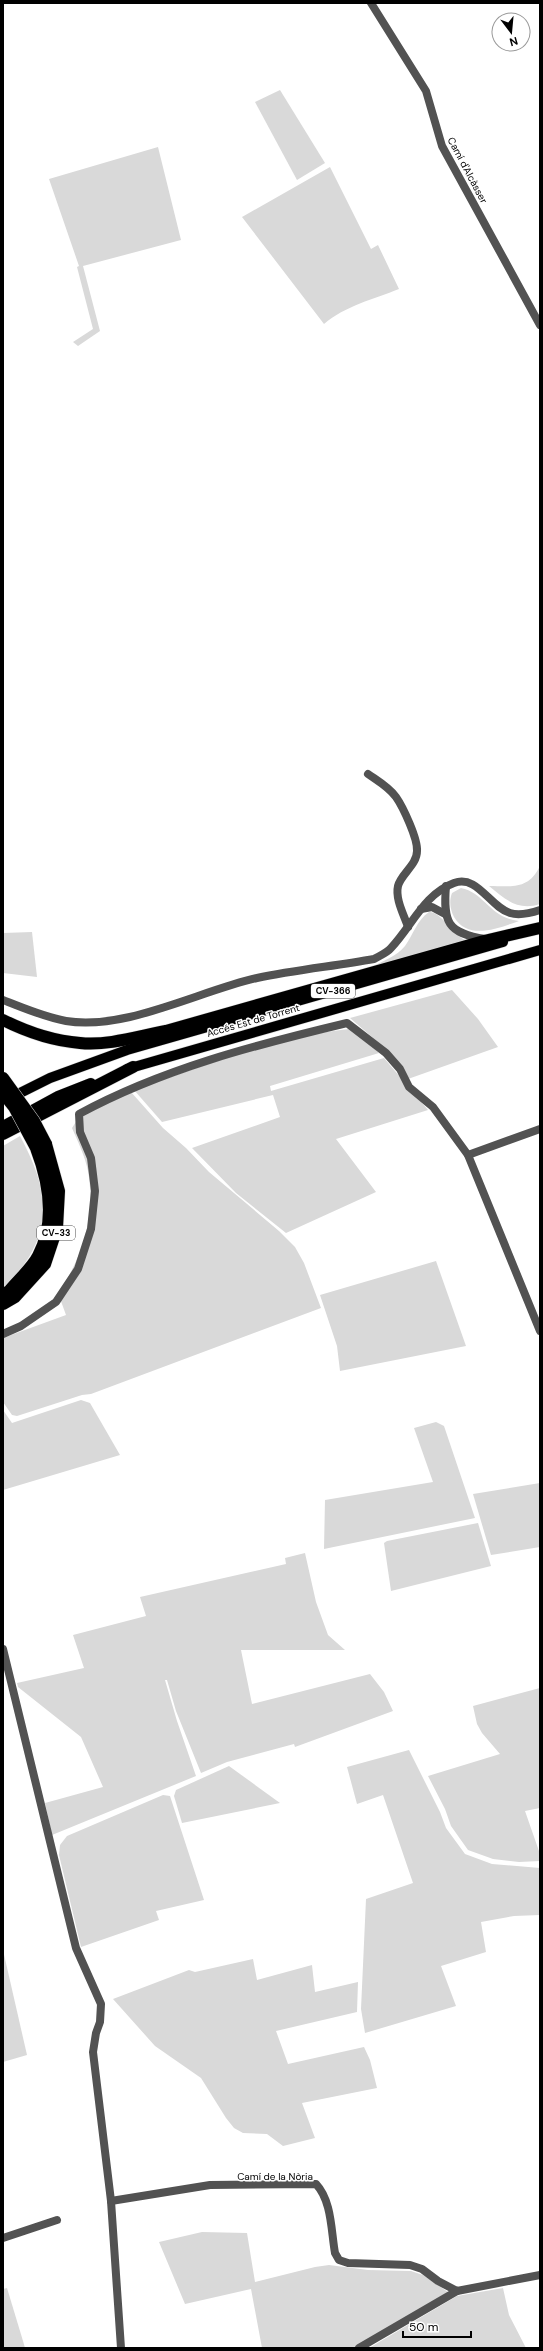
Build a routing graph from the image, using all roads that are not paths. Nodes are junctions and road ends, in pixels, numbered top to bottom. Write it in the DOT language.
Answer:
graph roads {
  1 [pos="371,3"];
  2 [pos="540,325"];
  3 [pos="368,774"];
  4 [pos="446,886"];
  5 [pos="421,909"];
  6 [pos="540,910"];
  7 [pos="445,914"];
  8 [pos="408,927"];
  9 [pos="540,930"];
  10 [pos="492,940"];
  11 [pos="540,950"];
  12 [pos="3,1000"];
  13 [pos="3,1020"];
  14 [pos="133,1067"];
  15 [pos="3,1078"];
  16 [pos="3,1093"];
  17 [pos="3,1102"];
  18 [pos="3,1126"];
  19 [pos="540,1129"];
  20 [pos="3,1134"];
  21 [pos="41,1146"];
  22 [pos="468,1155"];
  23 [pos="3,1294"];
  24 [pos="3,1304"];
  25 [pos="540,1331"];
  26 [pos="3,1334"];
  27 [pos="3,1649"];
  28 [pos="112,2202"];
  29 [pos="57,2220"];
  30 [pos="3,2238"];
  31 [pos="540,2275"];
  32 [pos="457,2291"];
  33 [pos="121,2348"];
  34 [pos="359,2348"];
  1 -- 2 [label="street, Camí d'Alcàsser"];
  3 -- 8 [label="street"];
  4 -- 5 [label="street"];
  4 -- 6 [label="street"];
  4 -- 7 [label="street"];
  5 -- 7 [label="street"];
  5 -- 8 [label="street"];
  7 -- 10 [label="street"];
  8 -- 12 [label="street"];
  9 -- 10 [label="highway"];
  9 -- 17 [label="main road, Accés Est de Torrent / CV-366"];
  10 -- 13 [label="highway"];
  11 -- 14 [label="main road, Accés Est de Torrent / CV-366"];
  14 -- 18 [label="main road, Accés Est de Torrent / CV-366"];
  14 -- 20 [label="highway"];
  15 -- 21 [label="highway, CV-33, bridge"];
  16 -- 21 [label="highway, bridge"];
  19 -- 22 [label="street"];
  21 -- 23 [label="highway"];
  21 -- 24 [label="highway, CV-33"];
  22 -- 25 [label="street"];
  22 -- 26 [label="street"];
  27 -- 28 [label="street"];
  28 -- 32 [label="street, Camí de la Nòria"];
  28 -- 33 [label="street"];
  29 -- 30 [label="street"];
  31 -- 32 [label="street"];
  32 -- 34 [label="street"];
}
